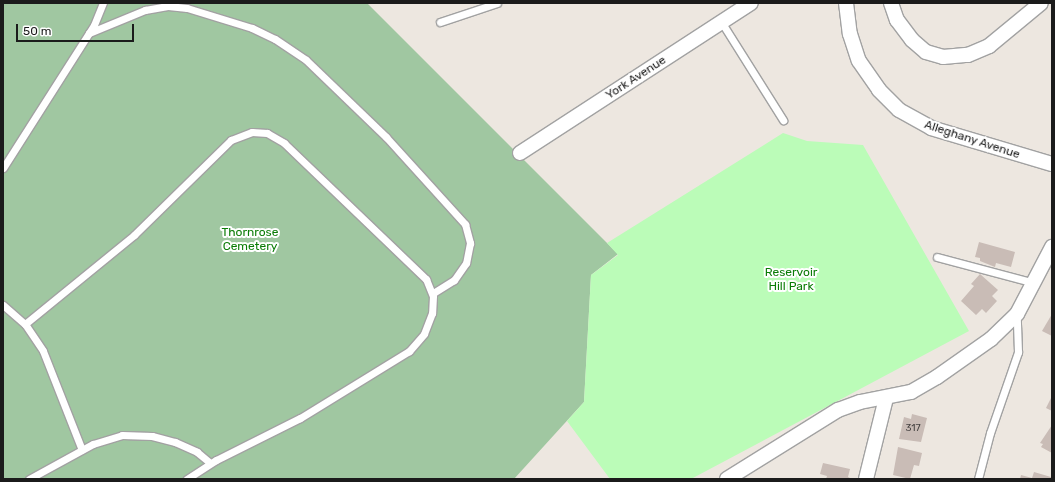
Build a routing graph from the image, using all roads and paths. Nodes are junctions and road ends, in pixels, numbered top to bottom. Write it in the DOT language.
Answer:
graph roads {
  1 [pos="103,3"];
  2 [pos="497,3"];
  3 [pos="751,3"];
  4 [pos="846,3"];
  5 [pos="891,3"];
  6 [pos="1041,3"];
  7 [pos="440,22"];
  8 [pos="722,23"];
  9 [pos="89,33"];
  10 [pos="783,120"];
  11 [pos="520,153"];
  12 [pos="1052,164"];
  13 [pos="3,168"];
  14 [pos="1052,247"];
  15 [pos="937,258"];
  16 [pos="1035,283"];
  17 [pos="433,293"];
  18 [pos="3,305"];
  19 [pos="1017,314"];
  20 [pos="25,324"];
  21 [pos="886,398"];
  22 [pos="82,450"];
  23 [pos="210,463"];
  24 [pos="29,479"];
  25 [pos="187,479"];
  26 [pos="727,479"];
  27 [pos="866,479"];
  28 [pos="978,479"];
  1 -- 9 [label="lane"];
  2 -- 7 [label="lane"];
  3 -- 8 [label="street, York Avenue"];
  4 -- 12 [label="street, Alleghany Avenue"];
  5 -- 6 [label="street"];
  8 -- 10 [label="lane"];
  8 -- 11 [label="street, York Avenue"];
  9 -- 13 [label="lane"];
  9 -- 17 [label="lane"];
  14 -- 16 [label="street"];
  15 -- 16 [label="lane"];
  16 -- 19 [label="street"];
  17 -- 20 [label="lane"];
  17 -- 23 [label="lane"];
  18 -- 20 [label="lane"];
  19 -- 21 [label="street"];
  19 -- 28 [label="lane"];
  20 -- 22 [label="lane"];
  21 -- 26 [label="street"];
  21 -- 27 [label="street"];
  22 -- 23 [label="lane"];
  22 -- 24 [label="lane"];
  23 -- 25 [label="lane"];
}
